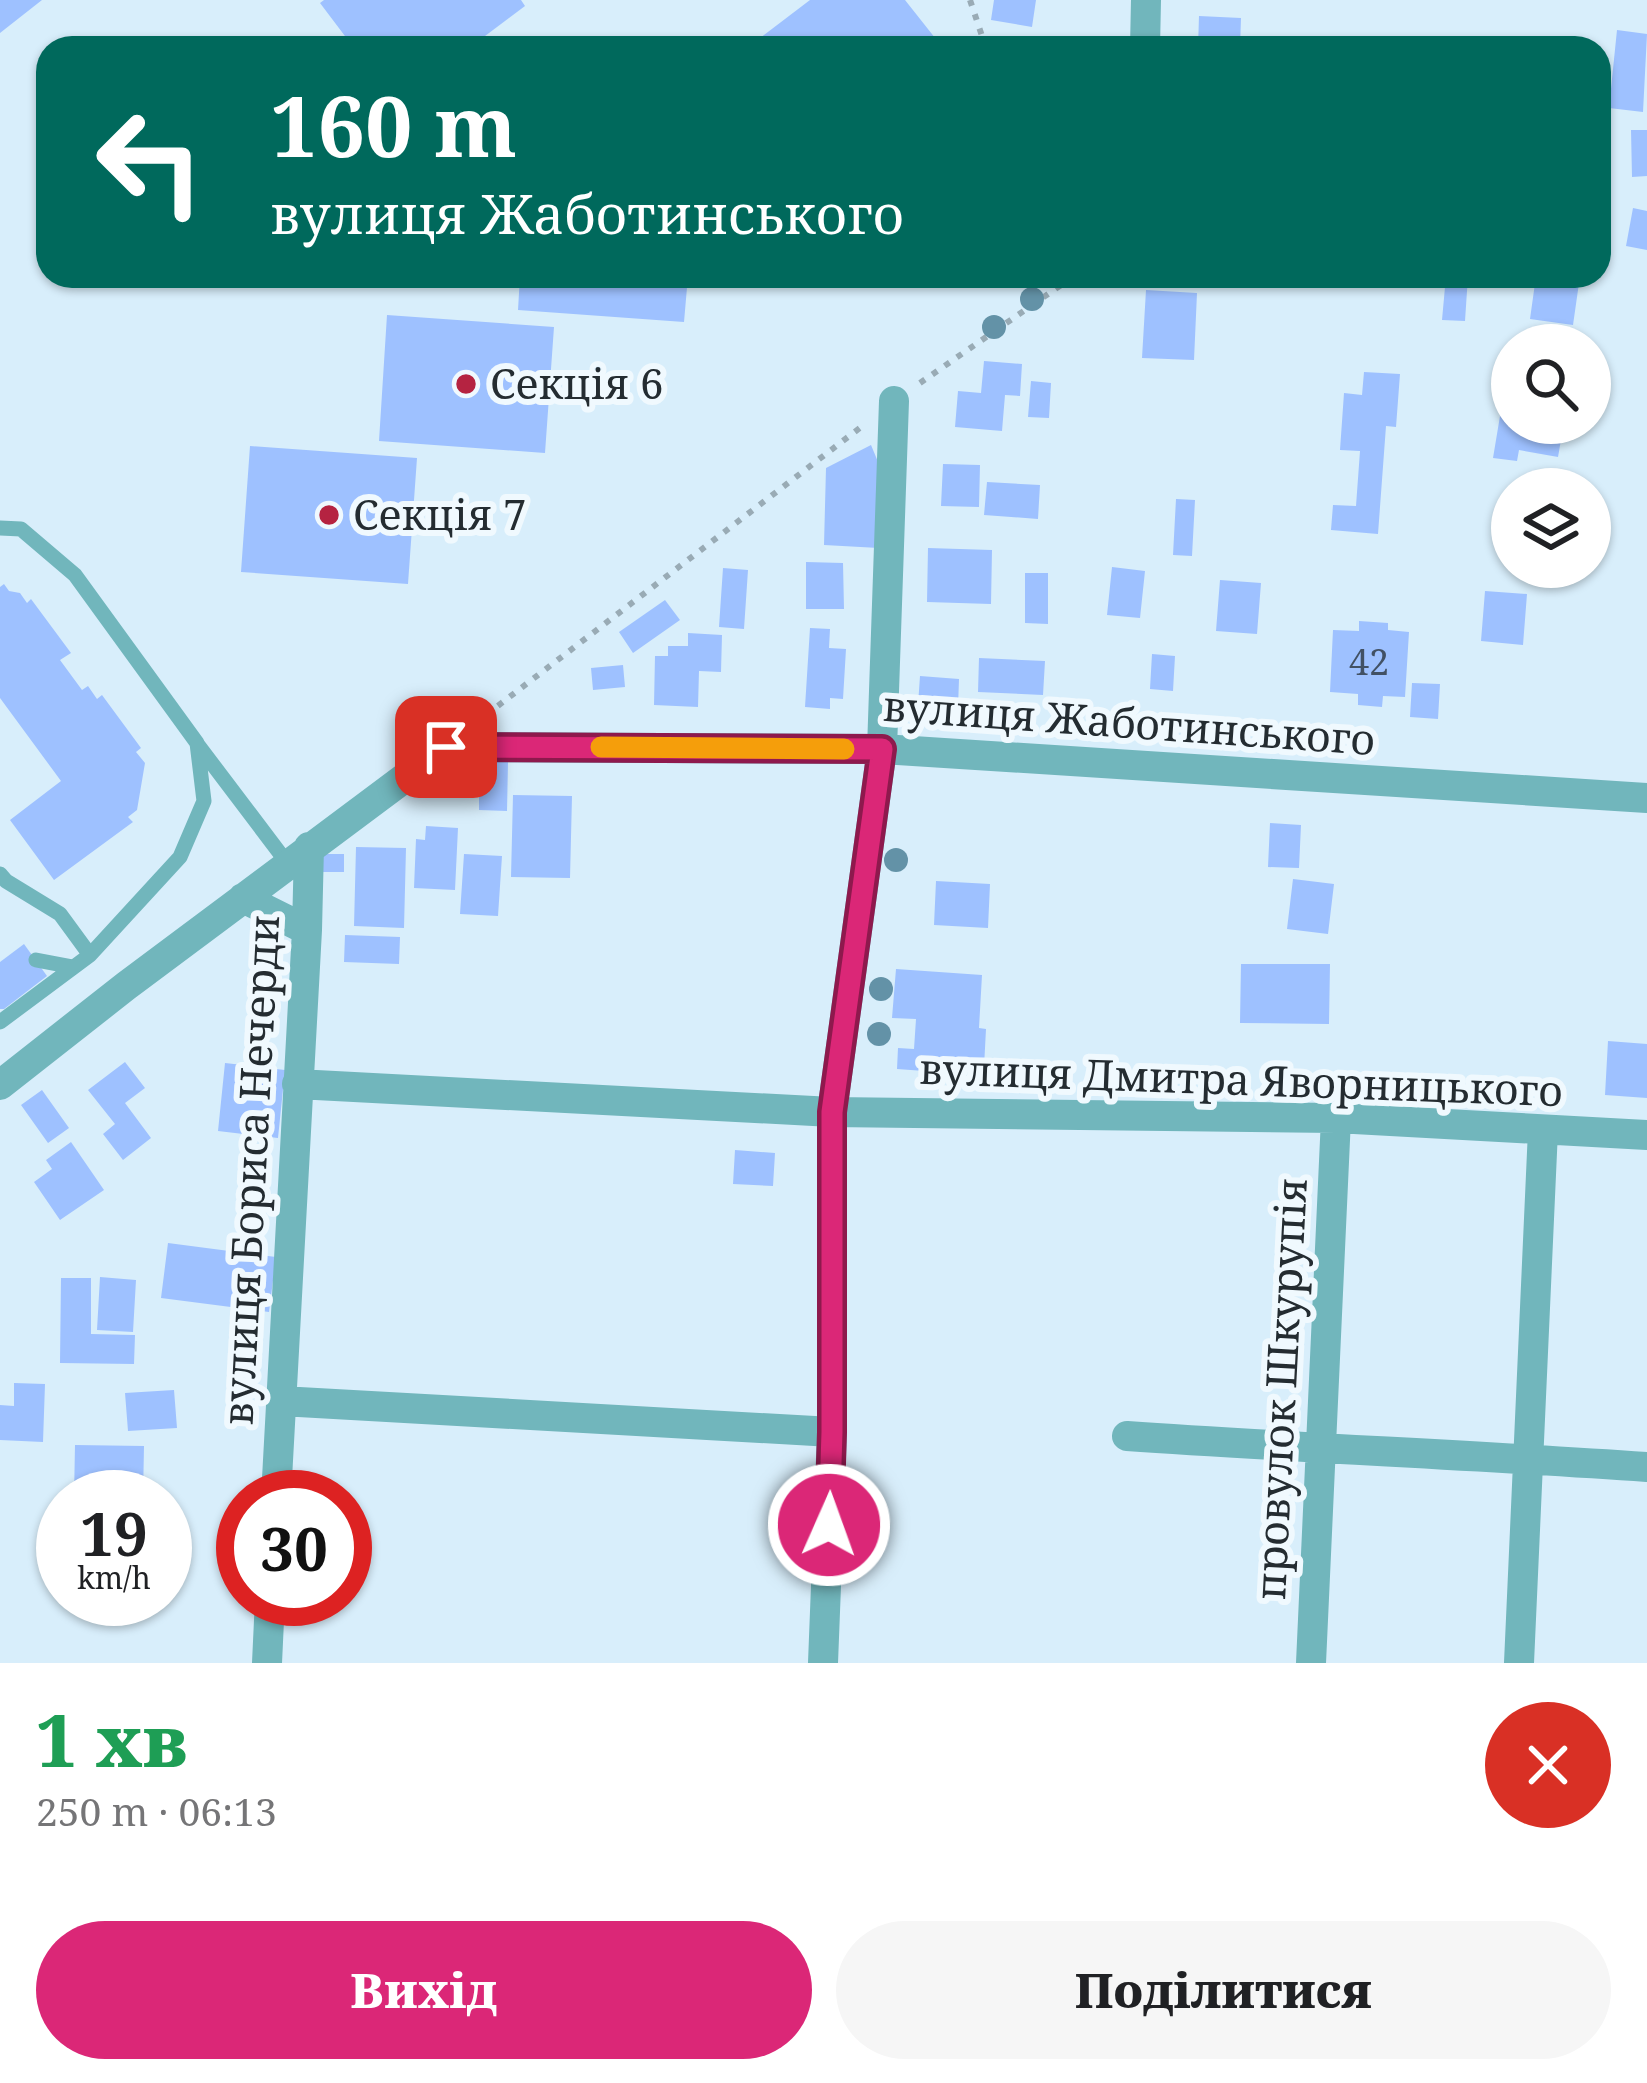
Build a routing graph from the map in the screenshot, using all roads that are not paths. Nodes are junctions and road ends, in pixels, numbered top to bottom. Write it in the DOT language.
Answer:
graph roads {
  1 [pos="1146,0"];
  2 [pos="1145,36"];
  3 [pos="894,401"];
  4 [pos="0,528"];
  5 [pos="196,742"];
  6 [pos="882,749"];
  7 [pos="1647,798"];
  8 [pos="299,855"];
  9 [pos="0,874"];
  10 [pos="244,898"];
  11 [pos="308,930"];
  12 [pos="90,955"];
  13 [pos="36,960"];
  14 [pos="73,967"];
  15 [pos="0,1022"];
  16 [pos="297,1084"];
  17 [pos="0,1085"];
  18 [pos="832,1112"];
  19 [pos="1336,1118"];
  20 [pos="1544,1130"];
  21 [pos="1647,1136"];
  22 [pos="281,1401"];
  23 [pos="832,1432"];
  24 [pos="1126,1436"];
  25 [pos="1321,1450"];
  26 [pos="1528,1459"];
  27 [pos="1647,1467"];
  28 [pos="277,1470"];
  29 [pos="269,1626"];
  30 [pos="267,1663"];
  31 [pos="823,1663"];
  32 [pos="1311,1663"];
  33 [pos="1519,1663"];
  1 -- 2 [label="street"];
  3 -- 6 [label="street"];
  4 -- 5 [label="lane"];
  5 -- 8 [label="lane"];
  5 -- 12 [label="lane"];
  6 -- 7 [label="street, вулиця Жаботинського"];
  6 -- 8 [label="street, вулиця Жаботинського"];
  6 -- 18 [label="street"];
  8 -- 10 [label="street"];
  8 -- 11 [label="street, вулиця Бориса Нечерди"];
  9 -- 12 [label="lane"];
  10 -- 11 [label="street"];
  10 -- 17 [label="street"];
  11 -- 16 [label="street, вулиця Бориса Нечерди"];
  12 -- 14 [label="lane"];
  13 -- 14 [label="lane"];
  14 -- 15 [label="lane"];
  16 -- 18 [label="street, вулиця Дмитра Яворницького"];
  16 -- 22 [label="street, вулиця Бориса Нечерди"];
  18 -- 19 [label="street, вулиця Дмитра Яворницького"];
  18 -- 23 [label="street"];
  19 -- 20 [label="street, вулиця Дмитра Яворницького"];
  19 -- 25 [label="street, провулок Шкурупія"];
  20 -- 21 [label="street, вулиця Дмитра Яворницького"];
  20 -- 26 [label="street"];
  22 -- 23 [label="street"];
  22 -- 28 [label="street, вулиця Бориса Нечерди"];
  23 -- 31 [label="street"];
  24 -- 25 [label="street"];
  25 -- 26 [label="street"];
  25 -- 32 [label="street, провулок Шкурупія"];
  26 -- 27 [label="street"];
  26 -- 33 [label="street"];
  29 -- 30 [label="street"];
}
